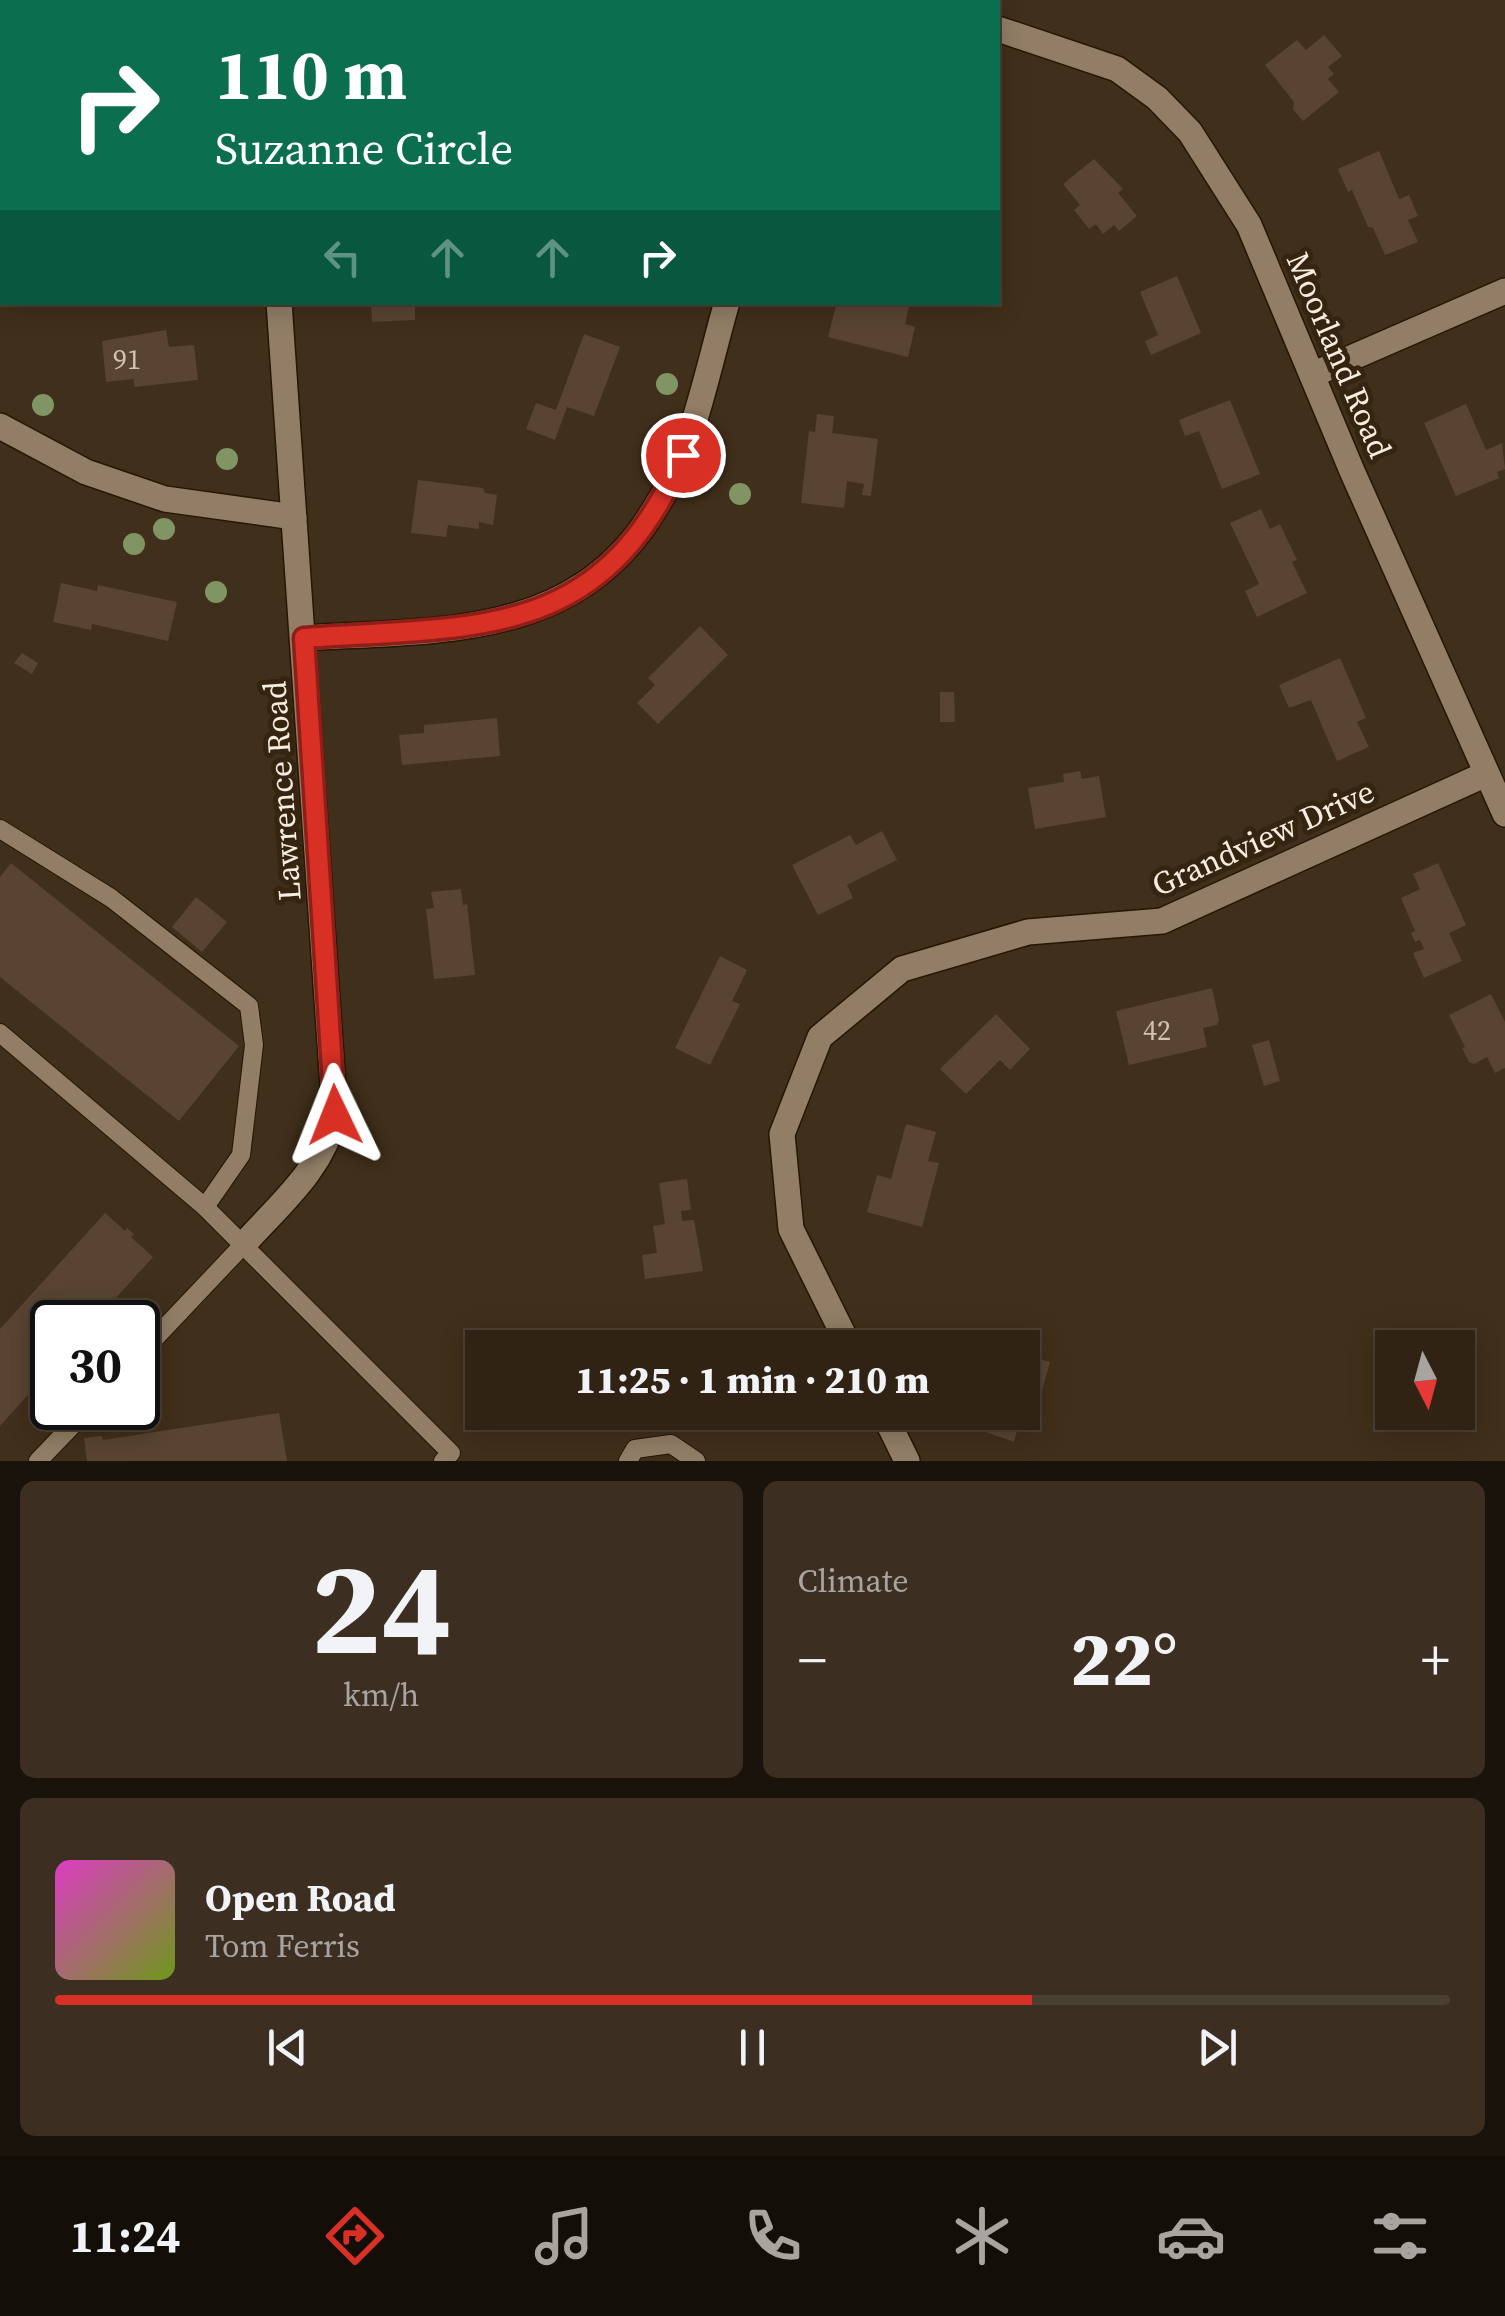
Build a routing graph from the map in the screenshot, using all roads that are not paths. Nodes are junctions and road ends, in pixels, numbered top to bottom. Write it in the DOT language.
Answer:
graph roads {
  1 [pos="1000,30"];
  2 [pos="1505,292"];
  3 [pos="278,305"];
  4 [pos="726,305"];
  5 [pos="1312,375"];
  6 [pos="0,426"];
  7 [pos="294,516"];
  8 [pos="304,638"];
  9 [pos="1486,774"];
  10 [pos="1505,814"];
  11 [pos="0,830"];
  12 [pos="0,1033"];
  13 [pos="205,1208"];
  14 [pos="244,1244"];
  15 [pos="841,1330"];
  16 [pos="160,1333"];
  17 [pos="68,1430"];
  18 [pos="892,1430"];
  19 [pos="38,1461"];
  20 [pos="443,1461"];
  21 [pos="628,1461"];
  22 [pos="696,1461"];
  23 [pos="907,1461"];
  1 -- 5 [label="street, Moorland Road"];
  2 -- 5 [label="street"];
  3 -- 7 [label="street, Lawrence Road"];
  4 -- 8 [label="street"];
  5 -- 9 [label="street, Moorland Road"];
  6 -- 7 [label="street"];
  7 -- 8 [label="street, Lawrence Road"];
  8 -- 14 [label="street, Lawrence Road"];
  9 -- 10 [label="street, Moorland Road"];
  9 -- 15 [label="street, Grandview Drive"];
  11 -- 13 [label="lane"];
  12 -- 13 [label="lane"];
  13 -- 14 [label="lane"];
  14 -- 16 [label="lane"];
  14 -- 20 [label="lane"];
  17 -- 19 [label="lane"];
  18 -- 23 [label="street"];
  21 -- 22 [label="lane"];
}
